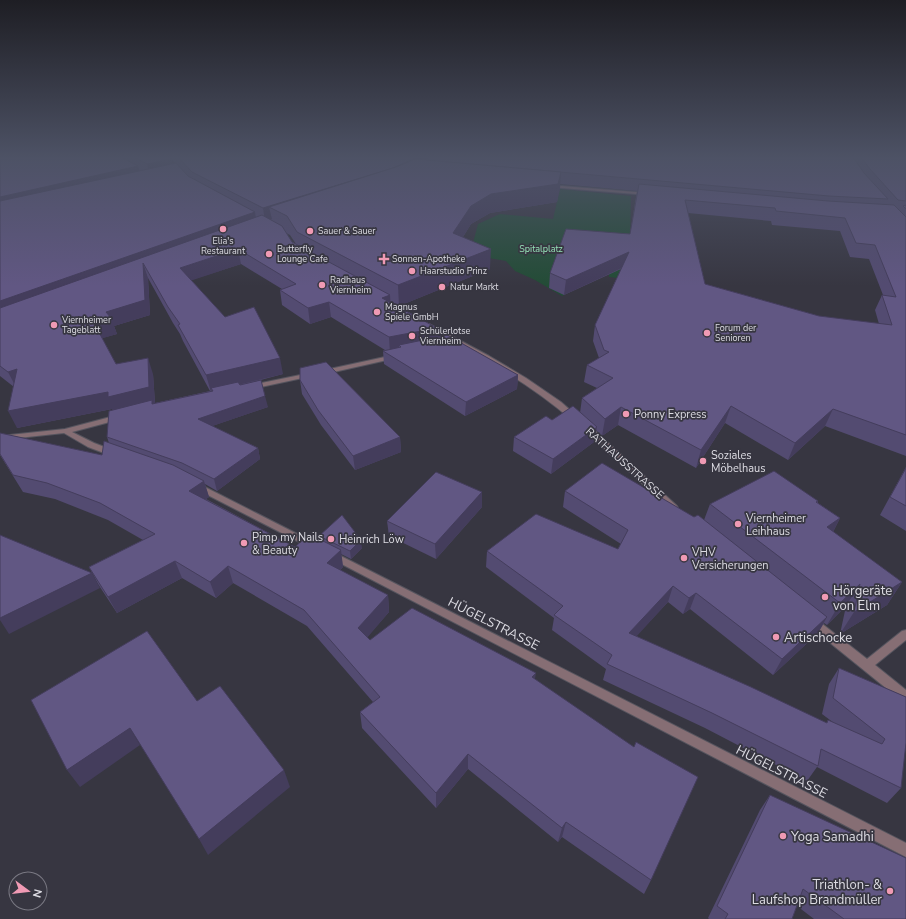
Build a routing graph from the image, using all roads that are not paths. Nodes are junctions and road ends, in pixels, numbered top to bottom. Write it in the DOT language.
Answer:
graph roads {
  1 [pos="423,322"];
  2 [pos="405,355"];
  3 [pos="245,389"];
  4 [pos="125,415"];
  5 [pos="65,432"];
  6 [pos="0,438"];
  7 [pos="119,455"];
  8 [pos="189,482"];
  9 [pos="679,513"];
  10 [pos="806,616"];
  11 [pos="906,634"];
  12 [pos="866,666"];
  13 [pos="906,697"];
  14 [pos="906,850"];
  1 -- 9 [label="street, RATHAUSSTRASSE"];
  2 -- 3 [label="street"];
  4 -- 5 [label="street"];
  5 -- 6 [label="street"];
  5 -- 7 [label="street"];
  8 -- 14 [label="street, HÜGELSTRASSE"];
  10 -- 12 [label="street"];
  11 -- 12 [label="street"];
  12 -- 13 [label="street"];
}
